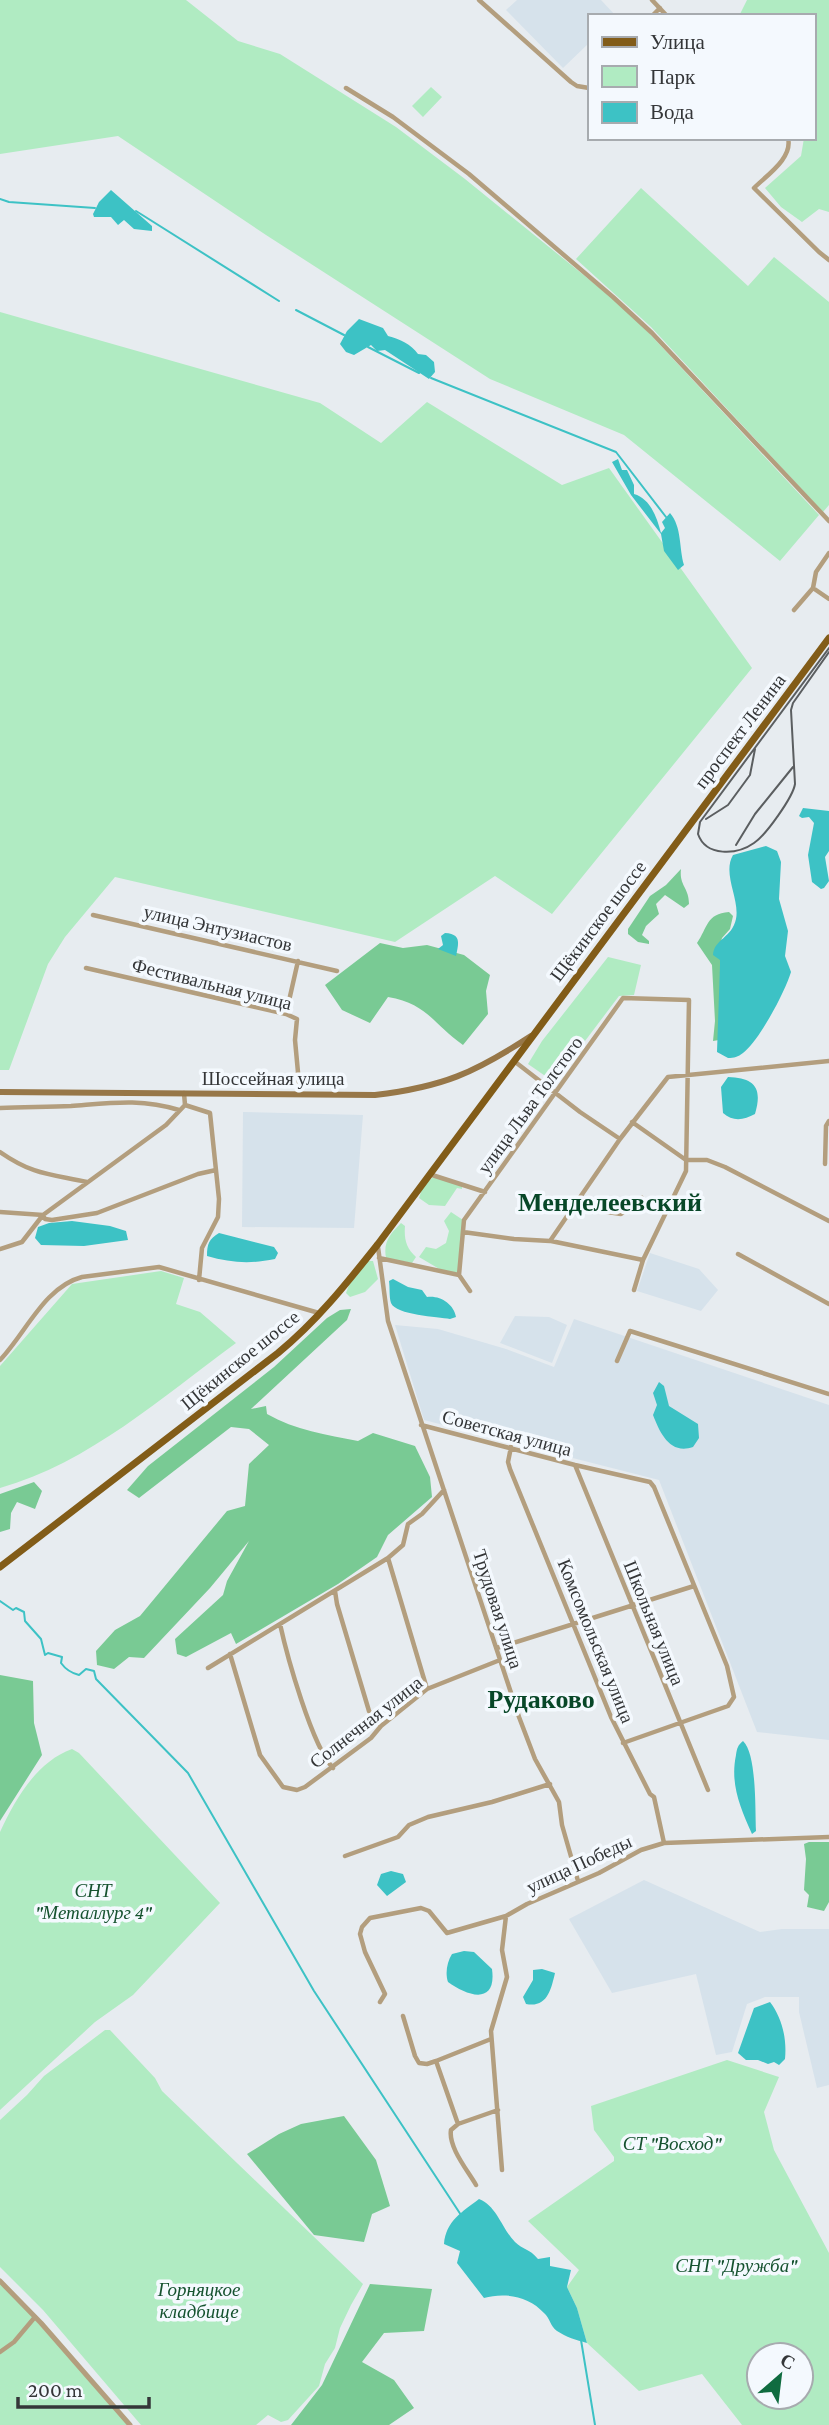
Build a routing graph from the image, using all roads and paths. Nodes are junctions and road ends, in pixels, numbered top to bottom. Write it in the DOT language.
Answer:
graph roads {
  1 [pos="479,0"];
  2 [pos="652,0"];
  3 [pos="660,8"];
  4 [pos="654,14"];
  5 [pos="665,14"];
  6 [pos="346,88"];
  7 [pos="588,88"];
  8 [pos="788,140"];
  9 [pos="829,260"];
  10 [pos="829,521"];
  11 [pos="829,553"];
  12 [pos="813,588"];
  13 [pos="829,598"];
  14 [pos="794,611"];
  15 [pos="829,638"];
  16 [pos="677,842"];
  17 [pos="93,915"];
  18 [pos="298,961"];
  19 [pos="86,968"];
  20 [pos="337,971"];
  21 [pos="286,1014"];
  22 [pos="533,1035"];
  23 [pos="513,1061"];
  24 [pos="829,1061"];
  25 [pos="689,1075"];
  26 [pos="0,1092"];
  27 [pos="184,1093"];
  28 [pos="300,1094"];
  29 [pos="555,1094"];
  30 [pos="186,1105"];
  31 [pos="0,1108"];
  32 [pos="179,1110"];
  33 [pos="829,1121"];
  34 [pos="632,1122"];
  35 [pos="620,1139"];
  36 [pos="0,1152"];
  37 [pos="687,1160"];
  38 [pos="825,1164"];
  39 [pos="216,1170"];
  40 [pos="429,1174"];
  41 [pos="87,1182"];
  42 [pos="485,1192"];
  43 [pos="642,1198"];
  44 [pos="573,1207"];
  45 [pos="0,1212"];
  46 [pos="43,1216"];
  47 [pos="829,1221"];
  48 [pos="464,1232"];
  49 [pos="550,1241"];
  50 [pos="378,1244"];
  51 [pos="0,1249"];
  52 [pos="738,1254"];
  53 [pos="379,1258"];
  54 [pos="643,1260"];
  55 [pos="459,1275"];
  56 [pos="200,1280"];
  57 [pos="634,1290"];
  58 [pos="470,1291"];
  59 [pos="829,1304"];
  60 [pos="321,1313"];
  61 [pos="0,1360"];
  62 [pos="617,1361"];
  63 [pos="829,1394"];
  64 [pos="421,1424"];
  65 [pos="511,1447"];
  66 [pos="575,1465"];
  67 [pos="444,1490"];
  68 [pos="388,1558"];
  69 [pos="0,1567"];
  70 [pos="694,1586"];
  71 [pos="335,1591"];
  72 [pos="632,1607"];
  73 [pos="280,1624"];
  74 [pos="575,1625"];
  75 [pos="497,1648"];
  76 [pos="230,1654"];
  77 [pos="500,1660"];
  78 [pos="208,1668"];
  79 [pos="427,1689"];
  80 [pos="679,1722"];
  81 [pos="381,1726"];
  82 [pos="623,1743"];
  83 [pos="333,1768"];
  84 [pos="550,1784"];
  85 [pos="708,1790"];
  86 [pos="829,1837"];
  87 [pos="664,1843"];
  88 [pos="345,1856"];
  89 [pos="578,1881"];
  90 [pos="506,1916"];
  91 [pos="380,2002"];
  92 [pos="403,2016"];
  93 [pos="491,2039"];
  94 [pos="436,2061"];
  95 [pos="498,2110"];
  96 [pos="458,2124"];
  97 [pos="502,2170"];
  98 [pos="476,2185"];
  99 [pos="0,2281"];
  100 [pos="35,2317"];
  101 [pos="0,2352"];
  102 [pos="130,2425"];
  1 -- 7 [label="street"];
  2 -- 3 [label="street"];
  3 -- 4 [label="street"];
  3 -- 5 [label="street"];
  6 -- 10 [label="street"];
  8 -- 9 [label="street"];
  11 -- 12 [label="street"];
  12 -- 13 [label="street"];
  12 -- 14 [label="street"];
  15 -- 16 [label="main road, проспект Ленина"];
  16 -- 22 [label="main road, Щёкинское шоссе"];
  17 -- 18 [label="street, улица Энтузиастов"];
  18 -- 20 [label="street, улица Энтузиастов"];
  18 -- 21 [label="street"];
  19 -- 21 [label="street, Фестивальная улица"];
  21 -- 28 [label="street, Фестивальная улица"];
  22 -- 23 [label="main road, Щёкинское шоссе"];
  22 -- 28 [label="main road, Шоссейная улица"];
  23 -- 29 [label="street"];
  23 -- 40 [label="main road, Щёкинское шоссе"];
  24 -- 25 [label="street"];
  25 -- 29 [label="street, улица Льва Толстого"];
  25 -- 34 [label="street"];
  25 -- 37 [label="street"];
  26 -- 27 [label="main road, Шоссейная улица"];
  27 -- 28 [label="main road, Шоссейная улица"];
  27 -- 30 [label="street"];
  29 -- 35 [label="street"];
  29 -- 42 [label="street, улица Льва Толстого"];
  30 -- 32 [label="street"];
  30 -- 39 [label="street"];
  31 -- 32 [label="street"];
  32 -- 41 [label="street"];
  33 -- 38 [label="street"];
  34 -- 35 [label="street"];
  34 -- 37 [label="street"];
  35 -- 44 [label="street"];
  36 -- 41 [label="street"];
  37 -- 47 [label="street"];
  37 -- 54 [label="street"];
  39 -- 46 [label="street"];
  39 -- 56 [label="street"];
  40 -- 42 [label="street"];
  40 -- 50 [label="main road, Щёкинское шоссе"];
  41 -- 46 [label="street"];
  42 -- 48 [label="street, улица Льва Толстого"];
  43 -- 44 [label="street"];
  44 -- 49 [label="street"];
  45 -- 46 [label="street"];
  46 -- 51 [label="street"];
  48 -- 49 [label="street"];
  48 -- 55 [label="street, улица Льва Толстого"];
  49 -- 54 [label="street"];
  50 -- 53 [label="street, Советская улица"];
  50 -- 60 [label="main road, Щёкинское шоссе"];
  52 -- 59 [label="street"];
  53 -- 55 [label="street"];
  53 -- 64 [label="street, Советская улица"];
  54 -- 57 [label="street"];
  55 -- 58 [label="street"];
  56 -- 60 [label="street"];
  56 -- 61 [label="street"];
  60 -- 69 [label="main road, Щёкинское шоссе"];
  62 -- 63 [label="street"];
  64 -- 65 [label="street, Советская улица"];
  64 -- 67 [label="street, Трудовая улица"];
  65 -- 66 [label="street, Советская улица"];
  65 -- 74 [label="street, Комсомольская улица"];
  66 -- 70 [label="street, Советская улица"];
  66 -- 72 [label="street, Школьная улица"];
  67 -- 68 [label="street"];
  67 -- 75 [label="street, Трудовая улица"];
  68 -- 71 [label="street"];
  68 -- 79 [label="street"];
  70 -- 72 [label="street"];
  70 -- 80 [label="street"];
  71 -- 73 [label="street"];
  71 -- 81 [label="street"];
  72 -- 74 [label="street"];
  72 -- 80 [label="street, Школьная улица"];
  73 -- 76 [label="street"];
  73 -- 83 [label="street"];
  74 -- 75 [label="street"];
  74 -- 82 [label="street, Комсомольская улица"];
  75 -- 77 [label="street, Трудовая улица"];
  76 -- 78 [label="street"];
  76 -- 83 [label="street, Солнечная улица"];
  77 -- 79 [label="street, Солнечная улица"];
  77 -- 84 [label="street, Трудовая улица"];
  79 -- 81 [label="street, Солнечная улица"];
  80 -- 82 [label="street"];
  80 -- 85 [label="street, Школьная улица"];
  81 -- 83 [label="street, Солнечная улица"];
  82 -- 87 [label="street, Комсомольская улица"];
  84 -- 88 [label="street"];
  84 -- 89 [label="street, Трудовая улица"];
  86 -- 87 [label="street, улица Победы"];
  87 -- 89 [label="street, улица Победы"];
  89 -- 90 [label="street, улица Победы"];
  90 -- 91 [label="street, улица Победы"];
  90 -- 93 [label="street"];
  92 -- 94 [label="street"];
  93 -- 94 [label="street"];
  93 -- 95 [label="street"];
  94 -- 96 [label="street"];
  95 -- 96 [label="street"];
  95 -- 97 [label="street"];
  96 -- 98 [label="street"];
  99 -- 100 [label="street"];
  100 -- 101 [label="street"];
  100 -- 102 [label="street"];
}
